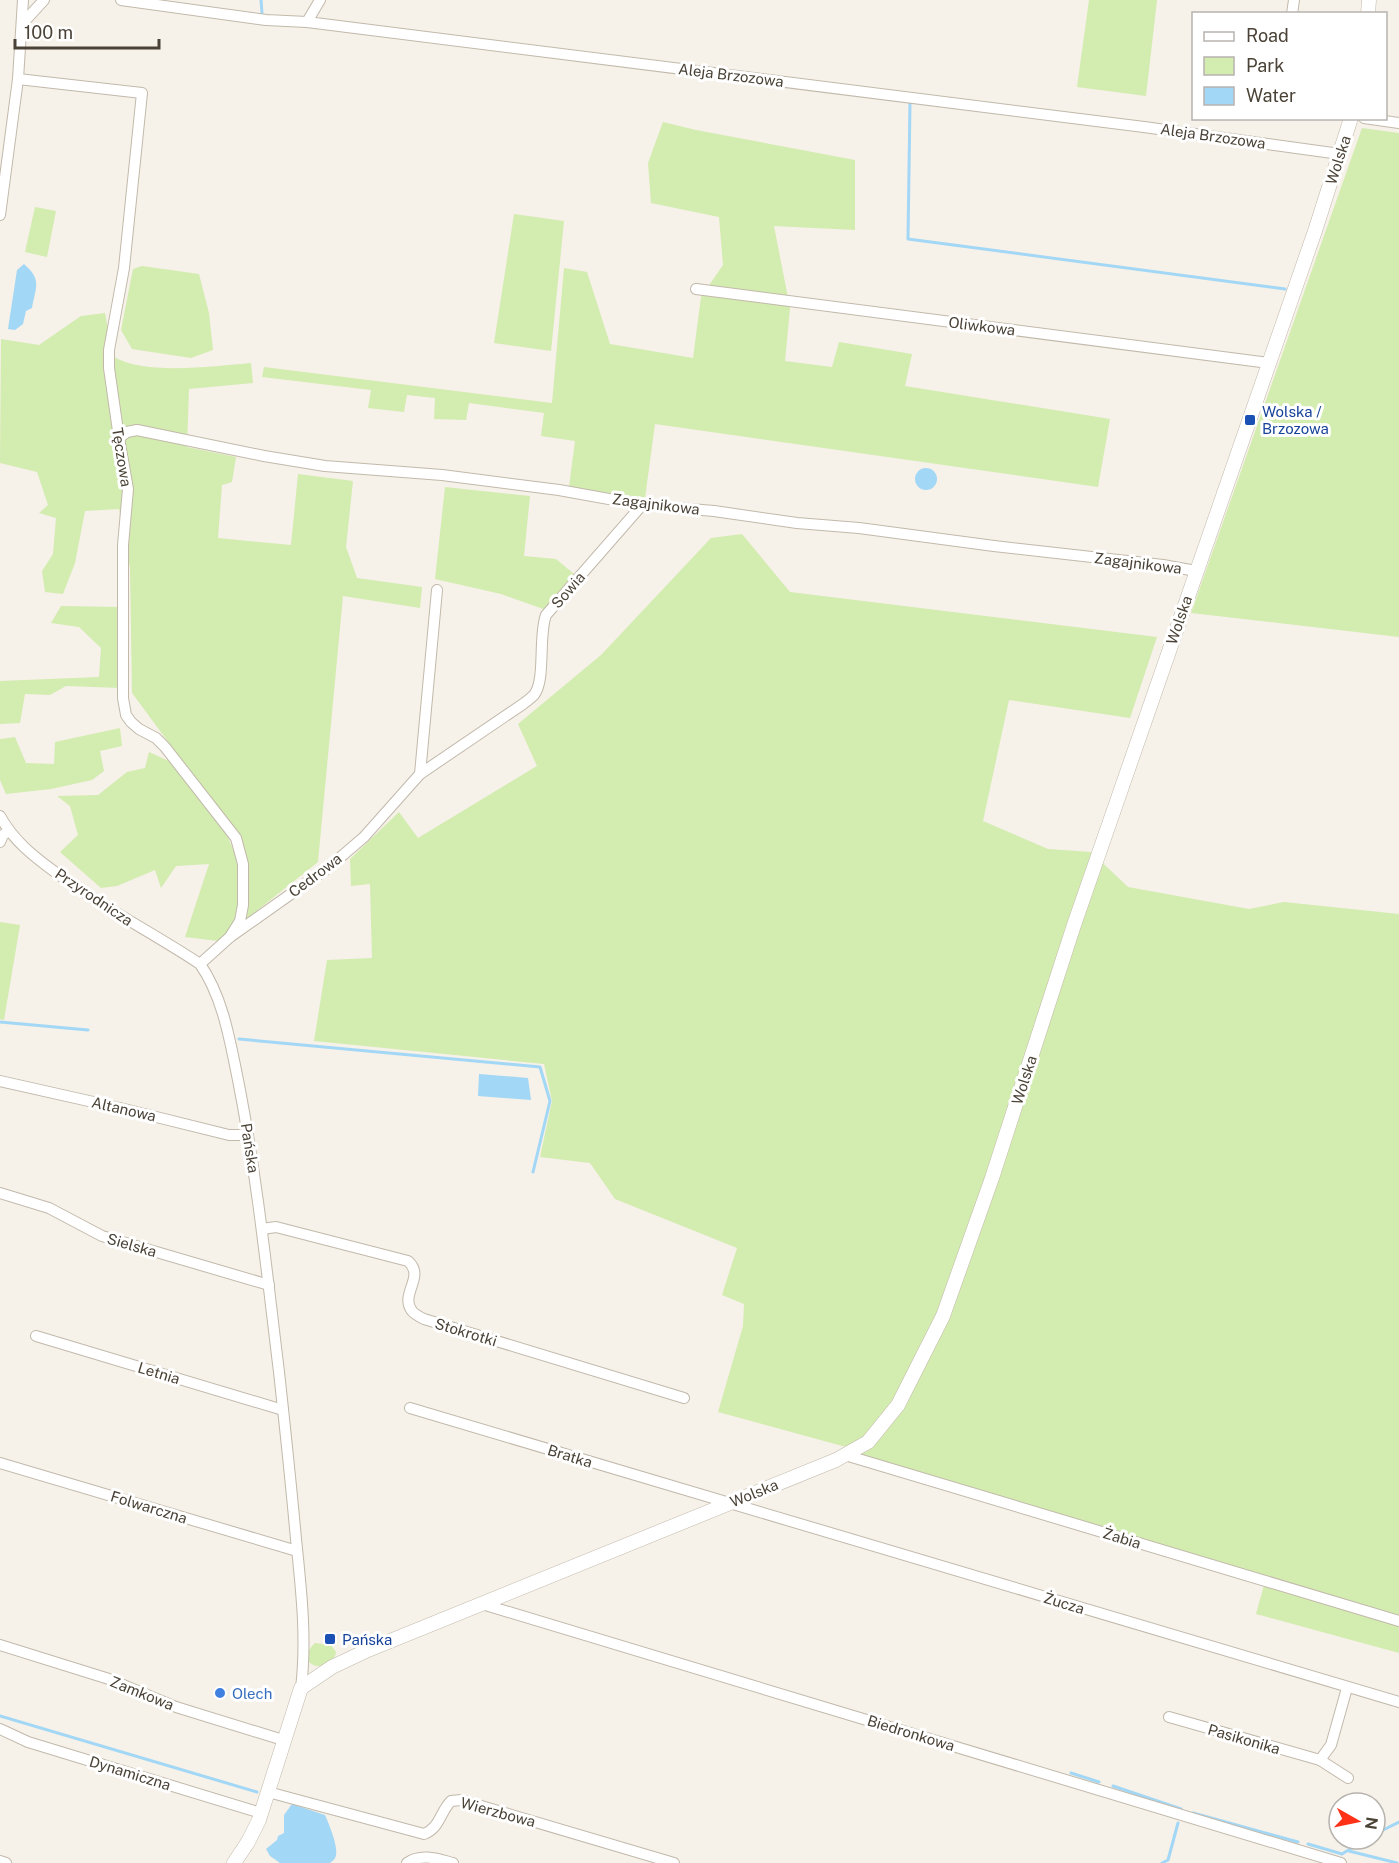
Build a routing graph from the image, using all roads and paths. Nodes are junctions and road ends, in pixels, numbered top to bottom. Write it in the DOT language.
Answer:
graph roads {
  1 [pos="23,0"];
  2 [pos="44,0"];
  3 [pos="121,0"];
  4 [pos="320,0"];
  5 [pos="307,22"];
  6 [pos="21,24"];
  7 [pos="18,79"];
  8 [pos="1350,120"];
  9 [pos="1378,120"];
  10 [pos="1399,123"];
  11 [pos="6,138"];
  12 [pos="1340,154"];
  13 [pos="0,215"];
  14 [pos="696,289"];
  15 [pos="1269,363"];
  16 [pos="119,438"];
  17 [pos="642,505"];
  18 [pos="1196,571"];
  19 [pos="437,590"];
  20 [pos="535,693"];
  21 [pos="420,774"];
  22 [pos="0,816"];
  23 [pos="9,831"];
  24 [pos="0,842"];
  25 [pos="230,937"];
  26 [pos="200,964"];
  27 [pos="0,1081"];
  28 [pos="248,1135"];
  29 [pos="0,1193"];
  30 [pos="262,1229"];
  31 [pos="268,1285"];
  32 [pos="36,1336"];
  33 [pos="684,1398"];
  34 [pos="410,1408"];
  35 [pos="283,1410"];
  36 [pos="845,1455"];
  37 [pos="0,1463"];
  38 [pos="729,1503"];
  39 [pos="297,1551"];
  40 [pos="482,1604"];
  41 [pos="1399,1621"];
  42 [pos="0,1646"];
  43 [pos="301,1688"];
  44 [pos="1347,1688"];
  45 [pos="1399,1702"];
  46 [pos="1169,1717"];
  47 [pos="0,1729"];
  48 [pos="284,1740"];
  49 [pos="1320,1761"];
  50 [pos="1348,1778"];
  51 [pos="268,1792"];
  52 [pos="261,1813"];
  53 [pos="0,1861"];
  54 [pos="6,1863"];
  55 [pos="235,1863"];
  56 [pos="407,1863"];
  57 [pos="453,1863"];
  58 [pos="674,1863"];
  59 [pos="1341,1863"];
  1 -- 6 [label="street"];
  2 -- 6 [label="street"];
  3 -- 5 [label="street, Aleja Brzozowa"];
  4 -- 5 [label="street"];
  5 -- 12 [label="street, Aleja Brzozowa"];
  6 -- 7 [label="street"];
  7 -- 11 [label="street"];
  7 -- 16 [label="street, Tęczowa"];
  8 -- 12 [label="street, Wolska"];
  9 -- 10 [label="street"];
  11 -- 13 [label="street"];
  12 -- 15 [label="street, Wolska"];
  14 -- 15 [label="street, Oliwkowa"];
  15 -- 18 [label="street, Wolska"];
  16 -- 17 [label="street, Zagajnikowa"];
  16 -- 25 [label="street, Tęczowa"];
  17 -- 18 [label="street, Zagajnikowa"];
  17 -- 20 [label="street, Sowia"];
  18 -- 36 [label="street, Wolska"];
  19 -- 21 [label="street"];
  20 -- 21 [label="street, Cedrowa"];
  21 -- 25 [label="street, Cedrowa"];
  22 -- 23 [label="street, Przyrodnicza"];
  23 -- 24 [label="street"];
  23 -- 26 [label="street, Przyrodnicza"];
  25 -- 26 [label="street, Cedrowa"];
  26 -- 28 [label="street, Pańska"];
  27 -- 28 [label="street, Altanowa"];
  28 -- 30 [label="street, Pańska"];
  29 -- 31 [label="street, Sielska"];
  30 -- 31 [label="street, Pańska"];
  30 -- 33 [label="street, Stokrotki"];
  31 -- 35 [label="street, Pańska"];
  32 -- 35 [label="street, Letnia"];
  34 -- 38 [label="street, Bratka"];
  35 -- 39 [label="street, Pańska"];
  36 -- 38 [label="street, Wolska"];
  36 -- 41 [label="street, Żabia"];
  37 -- 39 [label="street, Folwarczna"];
  38 -- 40 [label="street, Wolska"];
  38 -- 44 [label="street, Żucza"];
  39 -- 43 [label="street, Pańska"];
  40 -- 43 [label="street, Wolska"];
  40 -- 59 [label="street, Biedronkowa"];
  42 -- 48 [label="street, Zamkowa"];
  43 -- 48 [label="street, Pańska"];
  44 -- 45 [label="street, Żucza"];
  44 -- 49 [label="street"];
  46 -- 49 [label="street, Pasikonika"];
  47 -- 52 [label="street, Dynamiczna"];
  48 -- 51 [label="street, Pańska"];
  49 -- 50 [label="street, Pasikonika"];
  51 -- 52 [label="street, Pańska"];
  51 -- 58 [label="street, Wierzbowa"];
  52 -- 55 [label="street, Pańska"];
  53 -- 54 [label="street"];
  56 -- 57 [label="street"];
}
